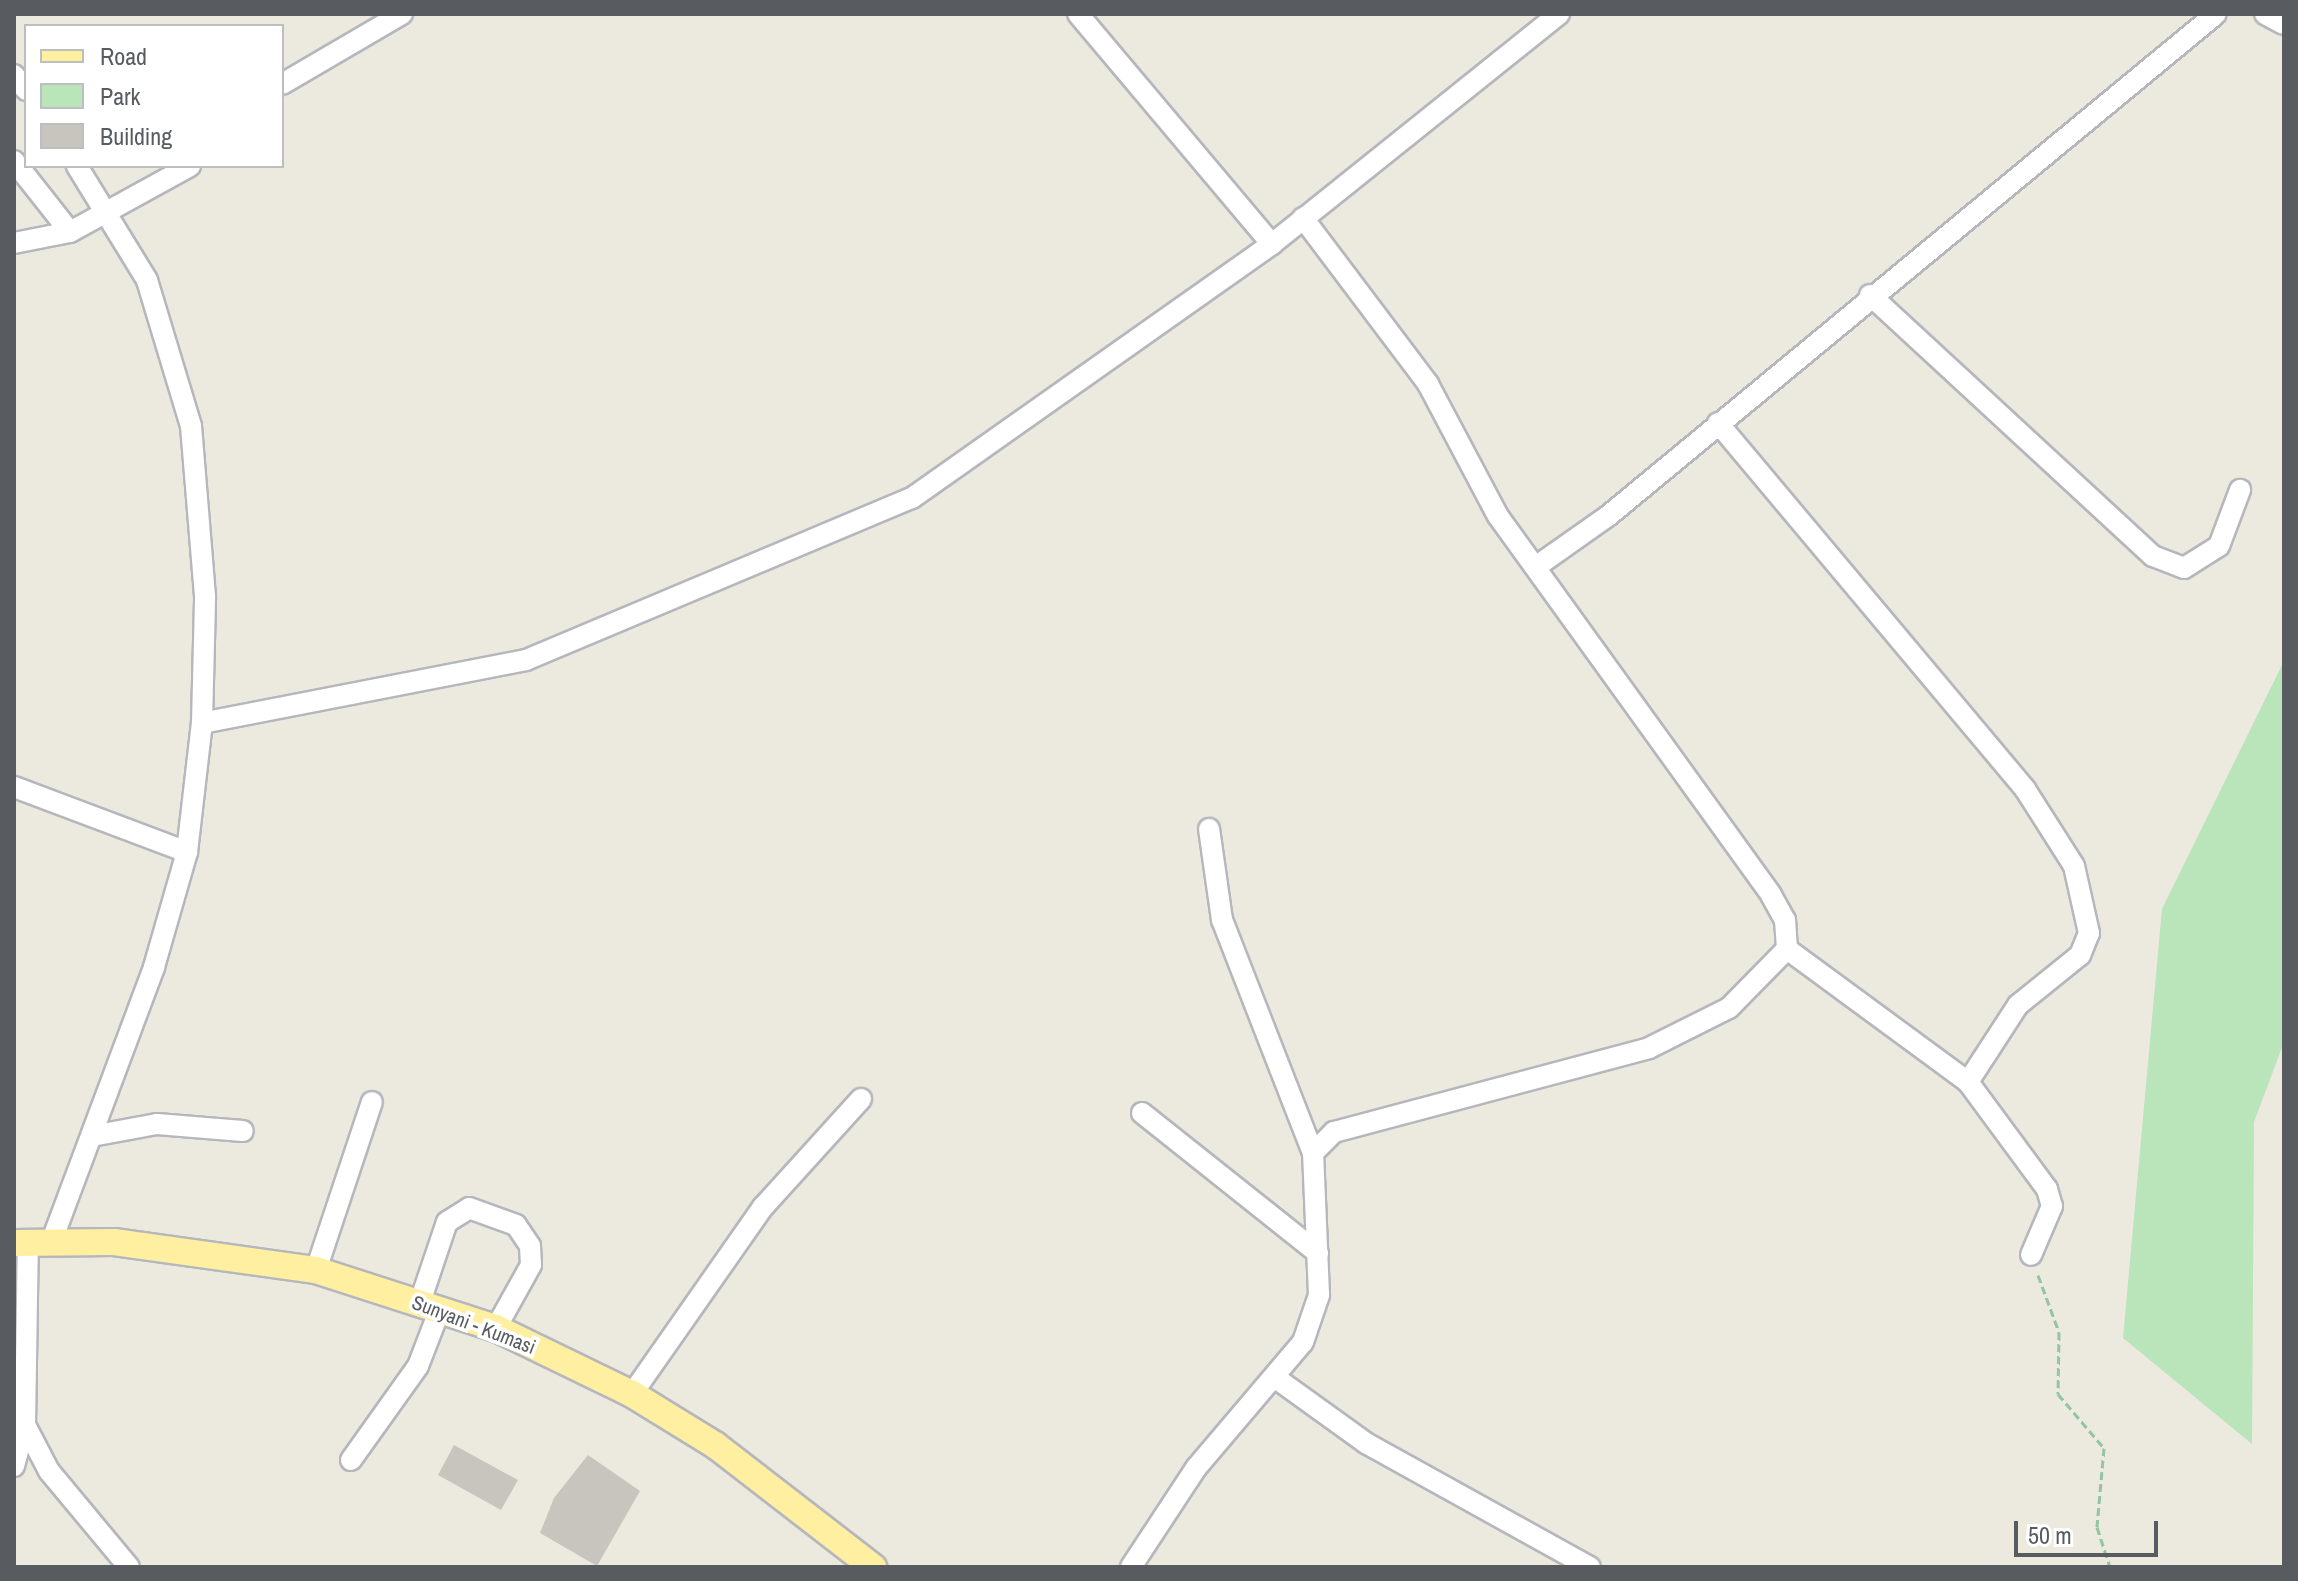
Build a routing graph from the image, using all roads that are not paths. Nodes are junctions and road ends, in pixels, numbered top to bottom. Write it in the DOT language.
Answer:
graph roads {
  1 [pos="402,14"];
  2 [pos="1078,14"];
  3 [pos="1559,14"];
  4 [pos="2216,14"];
  5 [pos="2265,14"];
  6 [pos="2284,24"];
  7 [pos="284,83"];
  8 [pos="14,161"];
  9 [pos="78,168"];
  10 [pos="187,168"];
  11 [pos="108,213"];
  12 [pos="1303,218"];
  13 [pos="70,232"];
  14 [pos="14,243"];
  15 [pos="1272,244"];
  16 [pos="1870,295"];
  17 [pos="1718,423"];
  18 [pos="2240,490"];
  19 [pos="1537,566"];
  20 [pos="202,723"];
  21 [pos="14,787"];
  22 [pos="1209,829"];
  23 [pos="187,852"];
  24 [pos="1787,949"];
  25 [pos="1968,1082"];
  26 [pos="861,1099"];
  27 [pos="372,1102"];
  28 [pos="1142,1113"];
  29 [pos="243,1131"];
  30 [pos="92,1136"];
  31 [pos="1313,1153"];
  32 [pos="31,1242"];
  33 [pos="1318,1253"];
  34 [pos="2031,1255"];
  35 [pos="316,1270"];
  36 [pos="430,1306"];
  37 [pos="496,1328"];
  38 [pos="1277,1379"];
  39 [pos="632,1394"];
  40 [pos="25,1425"];
  41 [pos="351,1460"];
  42 [pos="14,1466"];
  43 [pos="129,1567"];
  44 [pos="873,1567"];
  45 [pos="1131,1567"];
  46 [pos="1590,1567"];
  1 -- 7 [label="street"];
  2 -- 15 [label="street"];
  3 -- 12 [label="street"];
  4 -- 16 [label="street"];
  5 -- 6 [label="street"];
  8 -- 13 [label="street"];
  9 -- 11 [label="street"];
  10 -- 11 [label="street"];
  11 -- 13 [label="street"];
  11 -- 20 [label="street"];
  12 -- 15 [label="street"];
  12 -- 19 [label="street"];
  13 -- 14 [label="street"];
  15 -- 20 [label="street"];
  16 -- 17 [label="street"];
  16 -- 18 [label="street"];
  17 -- 19 [label="street"];
  17 -- 25 [label="street"];
  19 -- 24 [label="street"];
  20 -- 23 [label="street"];
  21 -- 23 [label="street"];
  22 -- 31 [label="street"];
  23 -- 30 [label="street"];
  24 -- 25 [label="street"];
  24 -- 31 [label="street"];
  25 -- 34 [label="street"];
  26 -- 39 [label="street"];
  27 -- 35 [label="street"];
  28 -- 33 [label="street"];
  29 -- 30 [label="street"];
  30 -- 32 [label="street"];
  31 -- 33 [label="street"];
  32 -- 35 [label="main road, Sunyani - Kumasi"];
  32 -- 40 [label="street"];
  33 -- 38 [label="street"];
  35 -- 36 [label="main road, Sunyani - Kumasi"];
  36 -- 37 [label="main road, Sunyani - Kumasi"];
  36 -- 37 [label="street"];
  36 -- 41 [label="street"];
  37 -- 39 [label="main road, Sunyani - Kumasi"];
  38 -- 45 [label="street"];
  38 -- 46 [label="street"];
  39 -- 44 [label="main road, Sunyani - Kumasi"];
  40 -- 42 [label="street"];
  40 -- 43 [label="street"];
}
